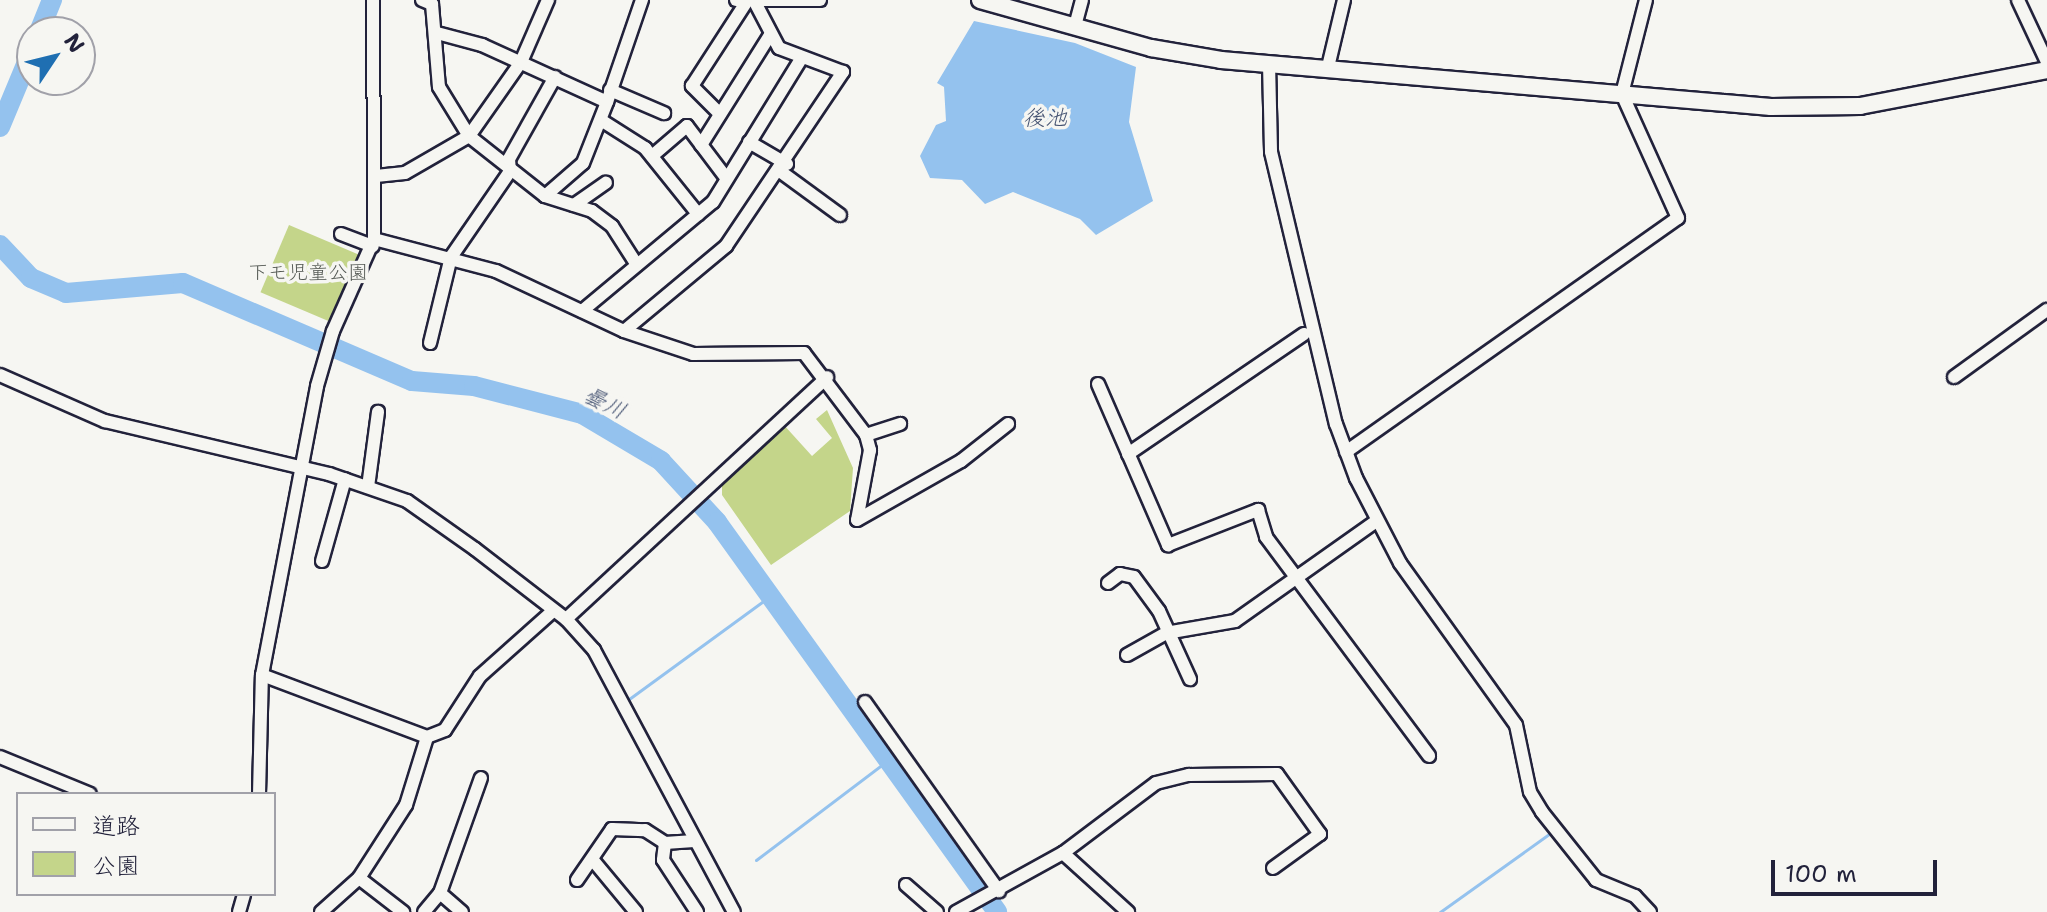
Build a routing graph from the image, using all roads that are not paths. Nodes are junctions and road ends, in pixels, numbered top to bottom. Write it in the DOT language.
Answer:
graph roads {
  1 [pos="373,0"];
  2 [pos="422,0"];
  3 [pos="548,0"];
  4 [pos="642,0"];
  5 [pos="820,0"];
  6 [pos="980,0"];
  7 [pos="1082,0"];
  8 [pos="1344,0"];
  9 [pos="1646,0"];
  10 [pos="2018,0"];
  11 [pos="755,1"];
  12 [pos="1075,26"];
  13 [pos="437,33"];
  14 [pos="770,35"];
  15 [pos="801,59"];
  16 [pos="521,62"];
  17 [pos="2047,62"];
  18 [pos="1269,63"];
  19 [pos="1328,67"];
  20 [pos="2047,70"];
  21 [pos="555,77"];
  22 [pos="1622,94"];
  23 [pos="609,96"];
  24 [pos="664,113"];
  25 [pos="720,114"];
  26 [pos="604,122"];
  27 [pos="469,136"];
  28 [pos="749,142"];
  29 [pos="701,145"];
  30 [pos="652,156"];
  31 [pos="784,168"];
  32 [pos="510,171"];
  33 [pos="376,176"];
  34 [pos="727,179"];
  35 [pos="606,183"];
  36 [pos="545,196"];
  37 [pos="574,205"];
  38 [pos="698,214"];
  39 [pos="840,215"];
  40 [pos="341,234"];
  41 [pos="373,243"];
  42 [pos="451,257"];
  43 [pos="637,265"];
  44 [pos="2047,310"];
  45 [pos="582,311"];
  46 [pos="624,331"];
  47 [pos="1304,334"];
  48 [pos="430,343"];
  49 [pos="0,375"];
  50 [pos="827,377"];
  51 [pos="1954,377"];
  52 [pos="1098,384"];
  53 [pos="378,412"];
  54 [pos="900,424"];
  55 [pos="1008,424"];
  56 [pos="866,435"];
  57 [pos="1346,452"];
  58 [pos="1128,454"];
  59 [pos="306,469"];
  60 [pos="345,479"];
  61 [pos="368,487"];
  62 [pos="1376,521"];
  63 [pos="322,561"];
  64 [pos="1296,577"];
  65 [pos="1108,583"];
  66 [pos="553,611"];
  67 [pos="566,619"];
  68 [pos="1166,633"];
  69 [pos="1127,655"];
  70 [pos="262,675"];
  71 [pos="1190,679"];
  72 [pos="865,702"];
  73 [pos="427,737"];
  74 [pos="1429,756"];
  75 [pos="0,757"];
  76 [pos="481,778"];
  77 [pos="85,792"];
  78 [pos="259,792"];
  79 [pos="694,841"];
  80 [pos="665,843"];
  81 [pos="1063,853"];
  82 [pos="592,859"];
  83 [pos="1273,868"];
  84 [pos="359,878"];
  85 [pos="577,880"];
  86 [pos="906,885"];
  87 [pos="998,892"];
  88 [pos="440,893"];
  89 [pos="321,912"];
  90 [pos="403,912"];
  91 [pos="424,912"];
  92 [pos="462,912"];
  93 [pos="636,912"];
  94 [pos="697,912"];
  95 [pos="734,912"];
  96 [pos="937,912"];
  97 [pos="956,912"];
  98 [pos="1128,912"];
  99 [pos="1650,912"];
  1 -- 33 [label="street"];
  2 -- 13 [label="street"];
  3 -- 16 [label="street"];
  4 -- 23 [label="street"];
  5 -- 11 [label="street"];
  6 -- 12 [label="street"];
  7 -- 12 [label="street"];
  8 -- 19 [label="street"];
  9 -- 22 [label="street"];
  10 -- 17 [label="street"];
  11 -- 14 [label="street"];
  11 -- 25 [label="street"];
  12 -- 18 [label="street"];
  13 -- 16 [label="street"];
  13 -- 27 [label="street"];
  14 -- 15 [label="street"];
  14 -- 25 [label="street"];
  15 -- 28 [label="street"];
  15 -- 31 [label="street"];
  16 -- 21 [label="street"];
  16 -- 27 [label="street"];
  18 -- 19 [label="street"];
  18 -- 57 [label="street"];
  19 -- 22 [label="street"];
  20 -- 22 [label="street"];
  21 -- 23 [label="street"];
  21 -- 32 [label="street"];
  22 -- 57 [label="street"];
  23 -- 24 [label="street"];
  23 -- 26 [label="street"];
  25 -- 29 [label="street"];
  26 -- 30 [label="street"];
  26 -- 36 [label="street"];
  27 -- 32 [label="street"];
  27 -- 33 [label="street"];
  28 -- 31 [label="street"];
  28 -- 34 [label="street"];
  29 -- 30 [label="street"];
  29 -- 34 [label="street"];
  30 -- 38 [label="street"];
  31 -- 39 [label="street"];
  31 -- 46 [label="street"];
  32 -- 36 [label="street"];
  32 -- 42 [label="street"];
  33 -- 41 [label="street"];
  34 -- 38 [label="street"];
  35 -- 37 [label="street"];
  36 -- 37 [label="street"];
  37 -- 43 [label="street"];
  38 -- 43 [label="street"];
  40 -- 41 [label="street"];
  41 -- 42 [label="street"];
  41 -- 59 [label="street"];
  42 -- 45 [label="street"];
  42 -- 48 [label="street"];
  43 -- 45 [label="street"];
  44 -- 51 [label="street"];
  45 -- 46 [label="street"];
  46 -- 50 [label="street"];
  47 -- 58 [label="street"];
  49 -- 59 [label="street"];
  50 -- 56 [label="street"];
  50 -- 67 [label="street"];
  52 -- 58 [label="street"];
  53 -- 61 [label="street"];
  54 -- 56 [label="street"];
  55 -- 56 [label="street"];
  57 -- 62 [label="street"];
  58 -- 64 [label="street"];
  59 -- 60 [label="street"];
  59 -- 70 [label="street"];
  60 -- 61 [label="street"];
  60 -- 63 [label="street"];
  61 -- 66 [label="street"];
  62 -- 64 [label="street"];
  62 -- 99 [label="street"];
  64 -- 68 [label="street"];
  64 -- 74 [label="street"];
  65 -- 68 [label="street"];
  66 -- 67 [label="street"];
  66 -- 73 [label="street"];
  67 -- 79 [label="street"];
  68 -- 69 [label="street"];
  68 -- 71 [label="street"];
  70 -- 73 [label="street"];
  70 -- 78 [label="street"];
  72 -- 87 [label="street"];
  73 -- 84 [label="street"];
  75 -- 77 [label="street"];
  76 -- 88 [label="street"];
  79 -- 80 [label="street"];
  79 -- 95 [label="street"];
  80 -- 82 [label="street"];
  80 -- 94 [label="street"];
  81 -- 83 [label="street"];
  81 -- 87 [label="street"];
  81 -- 98 [label="street"];
  82 -- 85 [label="street"];
  82 -- 93 [label="street"];
  84 -- 89 [label="street"];
  84 -- 90 [label="street"];
  86 -- 96 [label="street"];
  87 -- 97 [label="street"];
  88 -- 91 [label="street"];
  88 -- 92 [label="street"];
}
